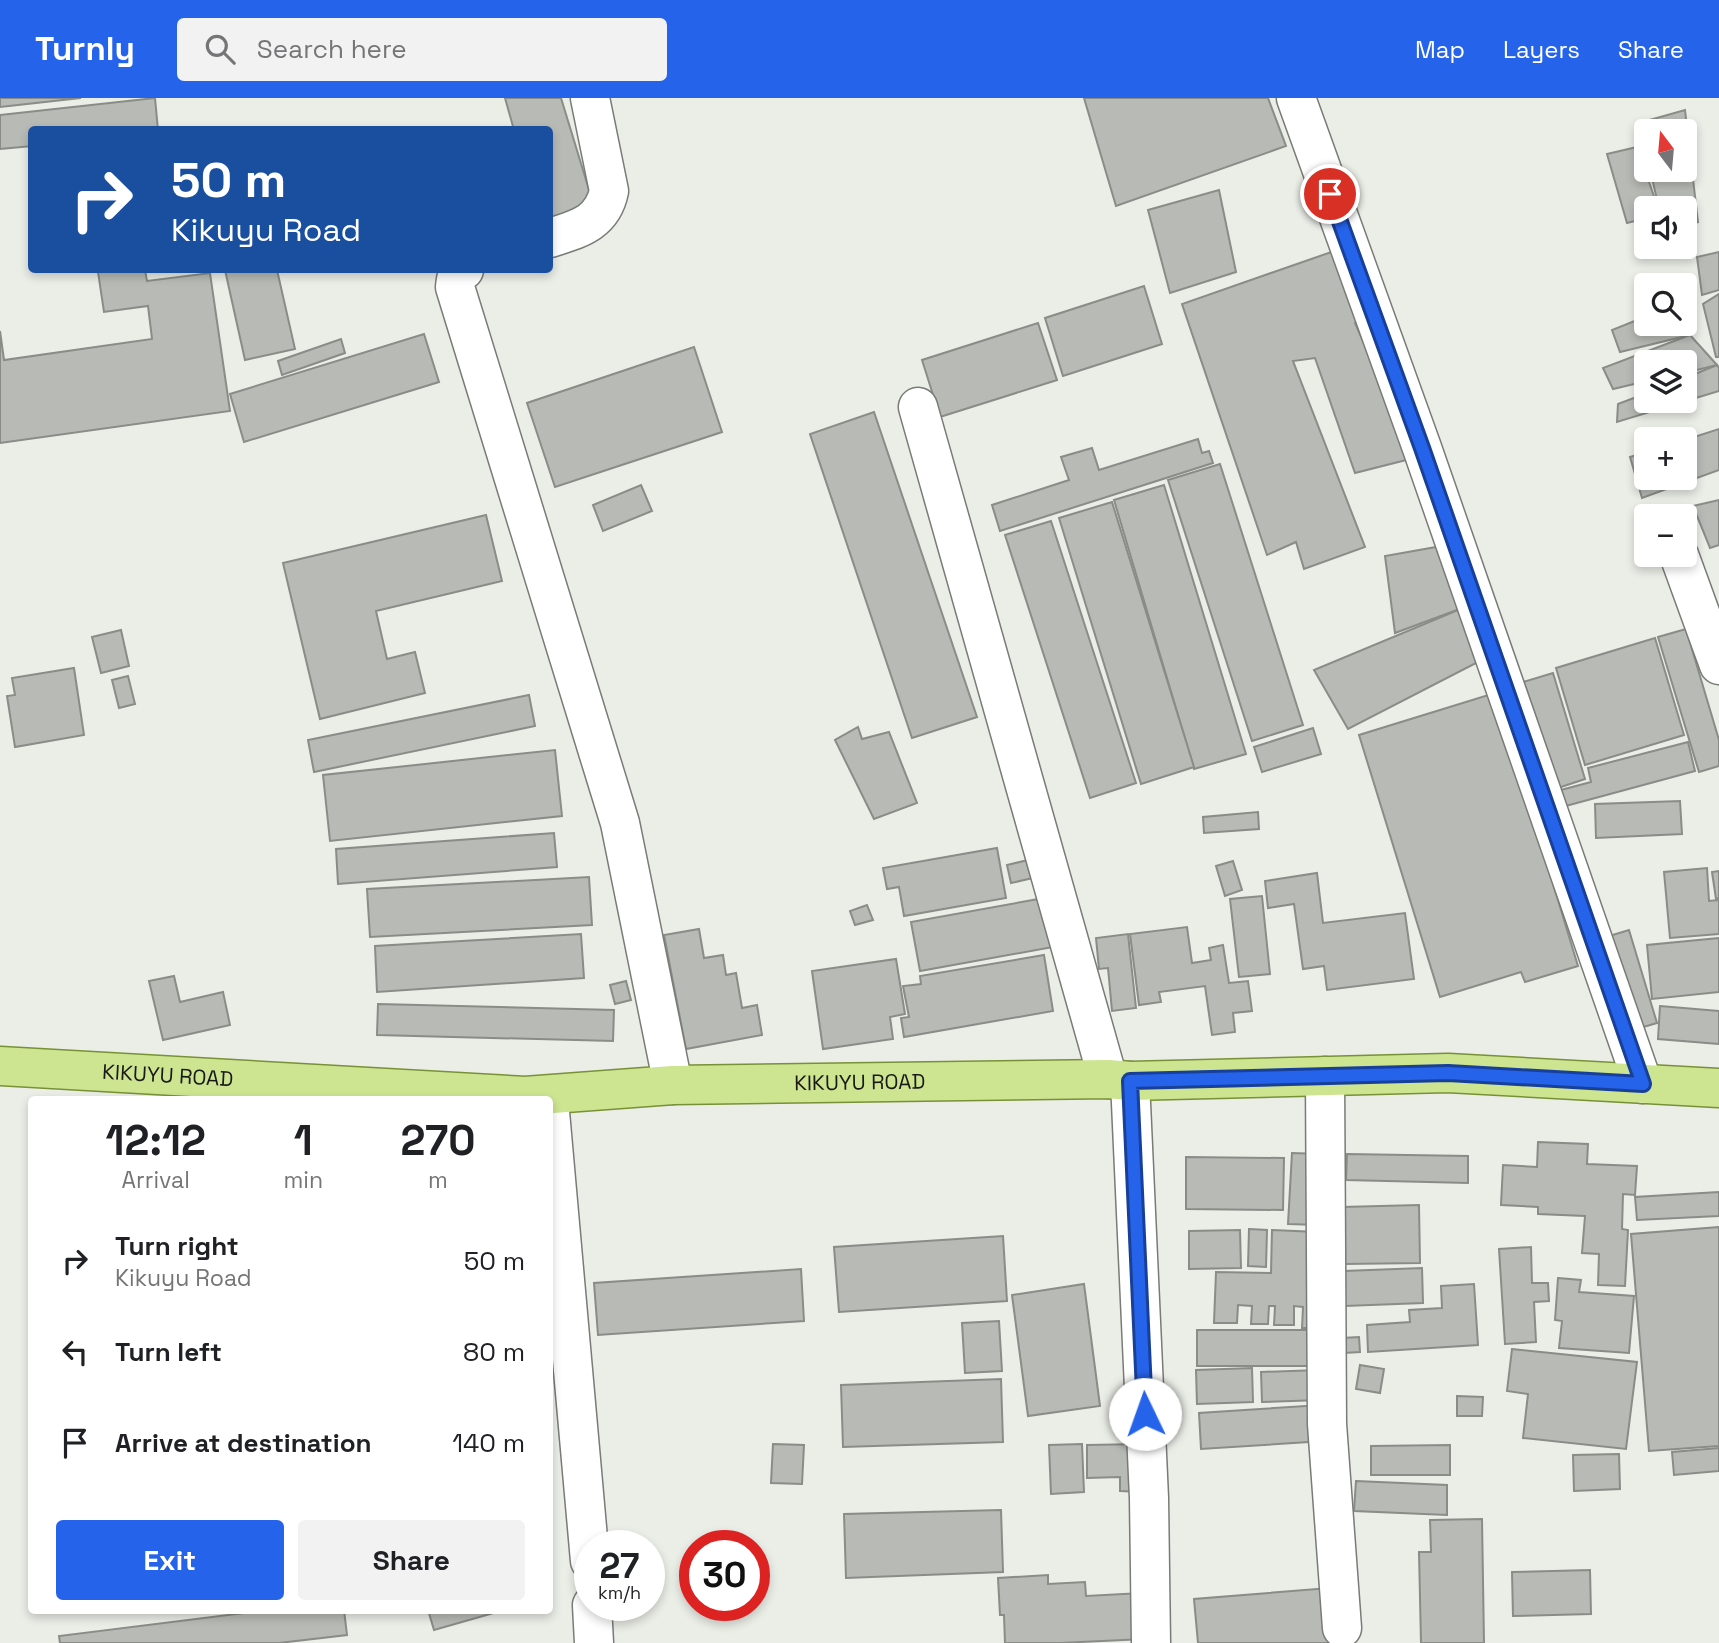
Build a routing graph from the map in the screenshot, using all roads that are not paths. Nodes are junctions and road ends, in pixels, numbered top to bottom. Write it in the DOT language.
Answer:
graph roads {
  1 [pos="590,98"];
  2 [pos="1296,98"];
  3 [pos="553,237"];
  4 [pos="459,273"];
  5 [pos="919,407"];
  6 [pos="1683,567"];
  7 [pos="1719,665"];
  8 [pos="0,1066"];
  9 [pos="1325,1076"];
  10 [pos="1119,1080"];
  11 [pos="1643,1084"];
  12 [pos="673,1085"];
  13 [pos="1719,1088"];
  14 [pos="525,1096"];
  15 [pos="553,1101"];
  16 [pos="553,1147"];
  17 [pos="587,1530"];
  18 [pos="593,1621"];
  19 [pos="1342,1628"];
  20 [pos="594,1643"];
  21 [pos="1151,1643"];
  1 -- 3 [label="street"];
  2 -- 11 [label="street"];
  4 -- 12 [label="street"];
  5 -- 10 [label="street"];
  6 -- 7 [label="street"];
  8 -- 14 [label="main road, KIKUYU ROAD"];
  9 -- 10 [label="main road, KIKUYU ROAD"];
  9 -- 11 [label="main road, KIKUYU ROAD"];
  9 -- 19 [label="street"];
  10 -- 12 [label="main road, KIKUYU ROAD"];
  10 -- 21 [label="street"];
  11 -- 13 [label="main road, KIKUYU ROAD"];
  12 -- 15 [label="main road, KIKUYU ROAD"];
  16 -- 17 [label="street"];
  18 -- 20 [label="street"];
}
